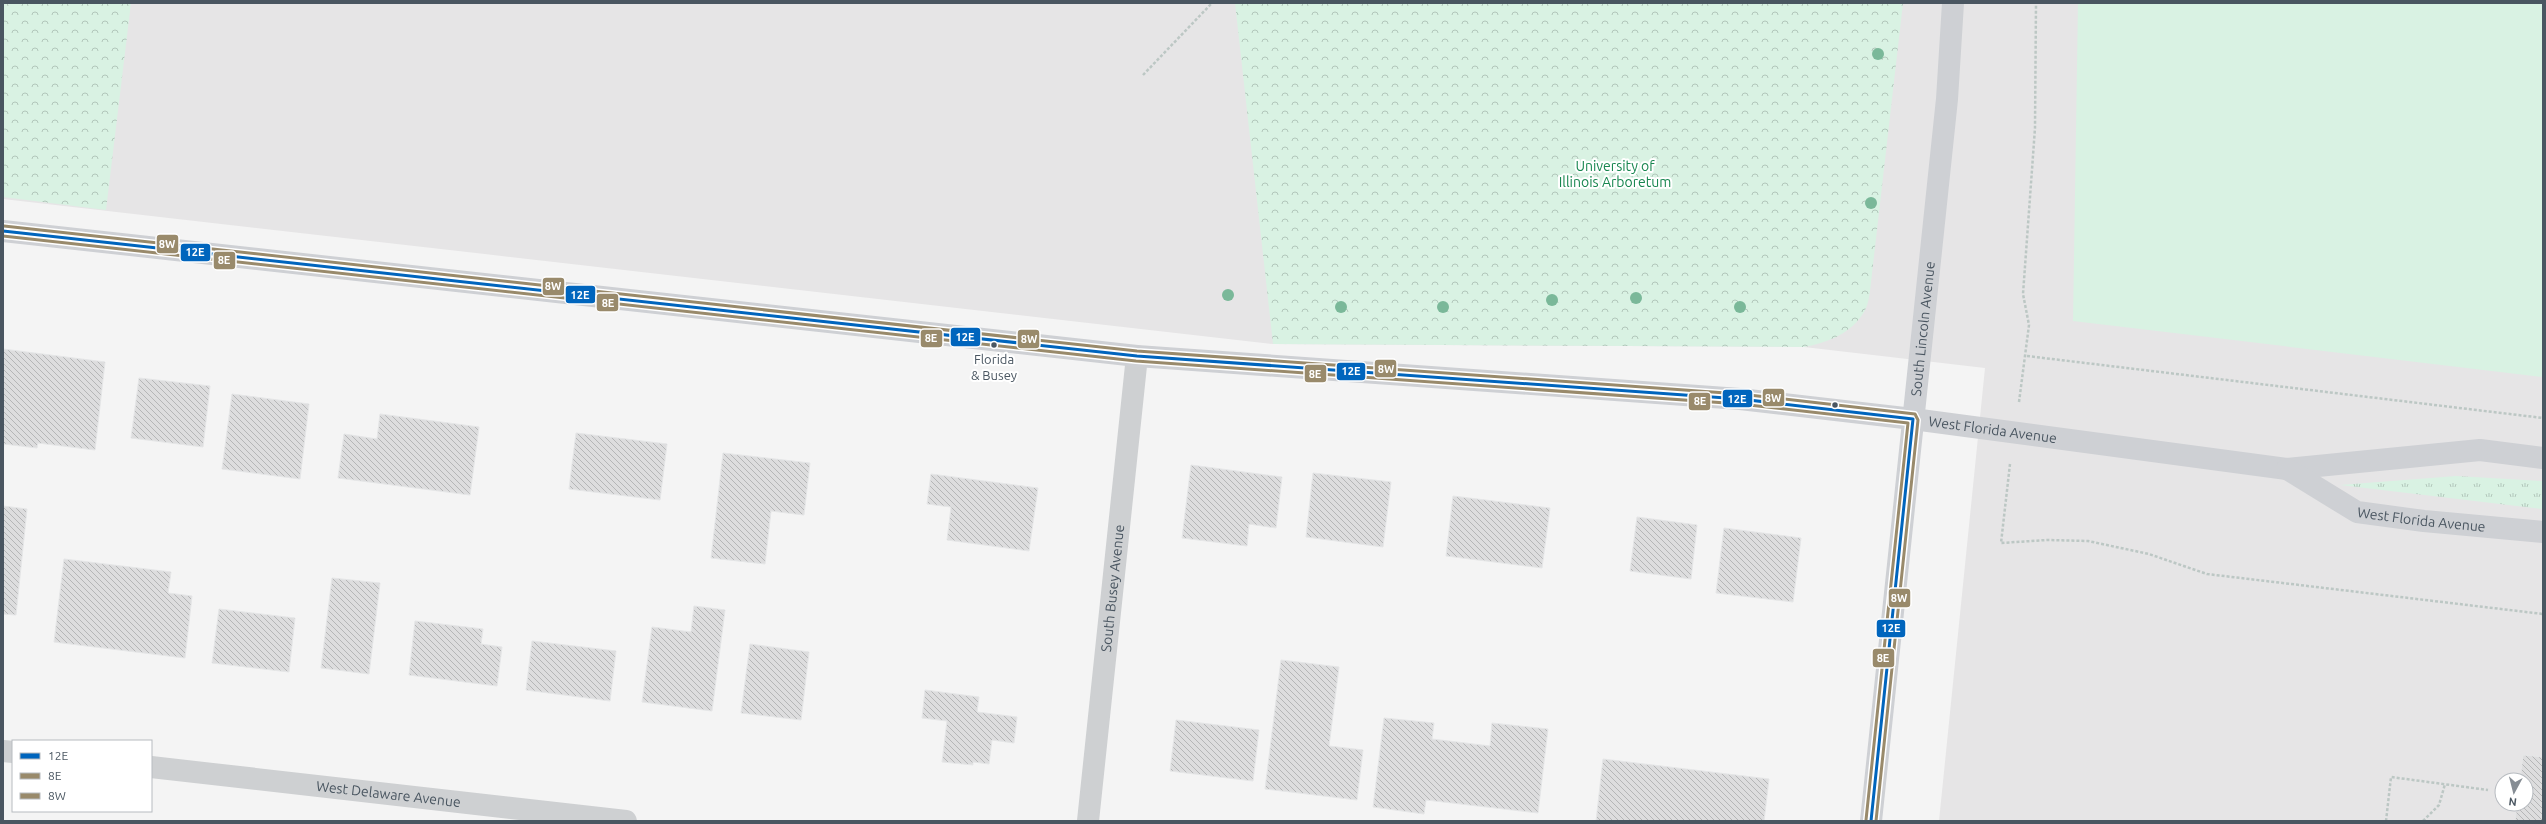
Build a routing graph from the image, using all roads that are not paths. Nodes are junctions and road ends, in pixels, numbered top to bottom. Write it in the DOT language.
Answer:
graph roads {
  1 [pos="1953,3"];
  2 [pos="3,231"];
  3 [pos="1137,356"];
  4 [pos="1914,419"];
  5 [pos="2543,458"];
  6 [pos="2287,469"];
  7 [pos="2543,532"];
  8 [pos="152,767"];
  9 [pos="626,821"];
  10 [pos="1088,821"];
  11 [pos="1871,821"];
  1 -- 4 [label="main road, South Lincoln Avenue"];
  2 -- 3 [label="main road, West Florida Avenue"];
  3 -- 4 [label="main road, West Florida Avenue"];
  3 -- 10 [label="street, South Busey Avenue"];
  4 -- 6 [label="main road, West Florida Avenue"];
  4 -- 11 [label="main road, South Lincoln Avenue"];
  5 -- 6 [label="main road, West Florida Avenue"];
  6 -- 7 [label="main road, West Florida Avenue"];
  8 -- 9 [label="street, West Delaware Avenue"];
}
